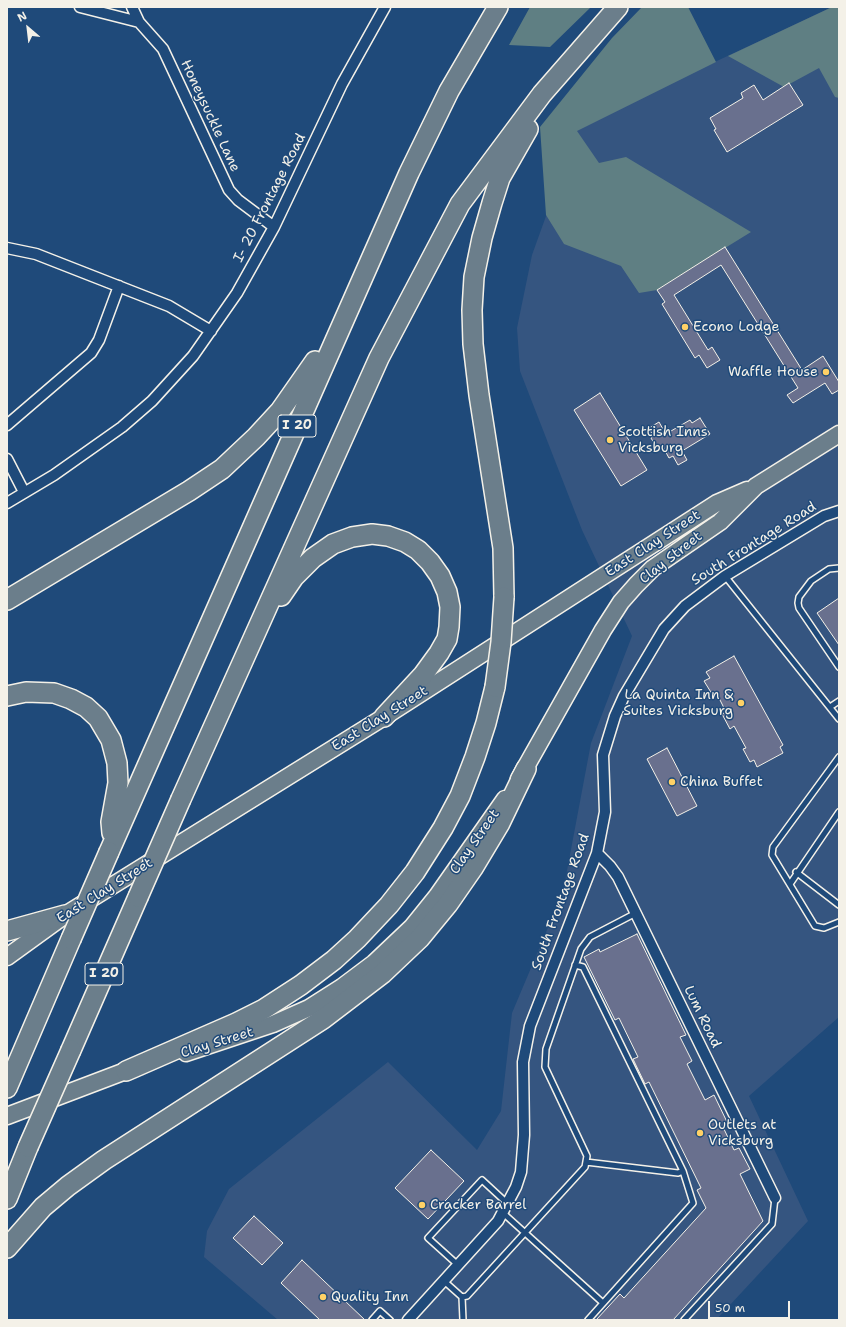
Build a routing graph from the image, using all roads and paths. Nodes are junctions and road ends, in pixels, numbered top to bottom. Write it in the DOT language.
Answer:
graph roads {
  1 [pos="80,7"];
  2 [pos="132,7"];
  3 [pos="385,7"];
  4 [pos="498,7"];
  5 [pos="618,7"];
  6 [pos="139,22"];
  7 [pos="542,94"];
  8 [pos="274,227"];
  9 [pos="7,248"];
  10 [pos="119,286"];
  11 [pos="342,322"];
  12 [pos="211,331"];
  13 [pos="7,425"];
  14 [pos="839,434"];
  15 [pos="839,441"];
  16 [pos="821,446"];
  17 [pos="7,459"];
  18 [pos="756,486"];
  19 [pos="24,492"];
  20 [pos="7,503"];
  21 [pos="839,511"];
  22 [pos="839,568"];
  23 [pos="726,576"];
  24 [pos="7,600"];
  25 [pos="260,622"];
  26 [pos="839,667"];
  27 [pos="7,696"];
  28 [pos="839,701"];
  29 [pos="830,707"];
  30 [pos="384,716"];
  31 [pos="839,719"];
  32 [pos="839,757"];
  33 [pos="526,769"];
  34 [pos="839,812"];
  35 [pos="110,849"];
  36 [pos="597,853"];
  37 [pos="796,872"];
  38 [pos="790,884"];
  39 [pos="839,905"];
  40 [pos="636,913"];
  41 [pos="65,915"];
  42 [pos="839,922"];
  43 [pos="7,931"];
  44 [pos="7,957"];
  45 [pos="575,964"];
  46 [pos="126,1071"];
  47 [pos="10,1081"];
  48 [pos="7,1116"];
  49 [pos="586,1162"];
  50 [pos="683,1171"];
  51 [pos="775,1198"];
  52 [pos="7,1199"];
  53 [pos="506,1208"];
  54 [pos="526,1233"];
  55 [pos="7,1248"];
  56 [pos="458,1265"];
  57 [pos="444,1281"];
  58 [pos="462,1297"];
  59 [pos="603,1303"];
  60 [pos="372,1320"];
  61 [pos="390,1320"];
  62 [pos="408,1320"];
  63 [pos="463,1320"];
  64 [pos="588,1320"];
  65 [pos="684,1320"];
  1 -- 6 [label="street"];
  2 -- 6 [label="street, Honeysuckle Lane"];
  3 -- 8 [label="street, I- 20 Frontage Road"];
  4 -- 11 [label="highway, I 20"];
  5 -- 7 [label="highway, I 20"];
  6 -- 8 [label="street, Honeysuckle Lane"];
  7 -- 25 [label="highway, I 20"];
  7 -- 46 [label="highway, bridge"];
  8 -- 12 [label="street, I- 20 Frontage Road"];
  9 -- 10 [label="street"];
  10 -- 12 [label="street"];
  10 -- 13 [label="street"];
  11 -- 24 [label="highway"];
  11 -- 35 [label="highway, I 20"];
  12 -- 19 [label="street, I- 20 Frontage Road"];
  14 -- 16 [label="main road, Clay Street"];
  15 -- 16 [label="main road"];
  16 -- 18 [label="main road, Clay Street"];
  17 -- 19 [label="street"];
  18 -- 30 [label="main road, East Clay Street"];
  18 -- 33 [label="main road, Clay Street"];
  19 -- 20 [label="street, I- 20 Frontage Road"];
  21 -- 23 [label="street, South Frontage Road"];
  22 -- 26 [label="lane"];
  23 -- 29 [label="lane"];
  23 -- 36 [label="street, South Frontage Road"];
  25 -- 30 [label="highway"];
  25 -- 52 [label="highway, I 20, bridge"];
  27 -- 35 [label="highway"];
  28 -- 29 [label="lane"];
  29 -- 31 [label="lane"];
  30 -- 41 [label="main road, East Clay Street"];
  32 -- 38 [label="lane"];
  33 -- 46 [label="main road, Clay Street"];
  33 -- 55 [label="highway"];
  34 -- 37 [label="lane"];
  35 -- 47 [label="highway, I 20, bridge"];
  36 -- 40 [label="street, Lum Road"];
  36 -- 53 [label="street, South Frontage Road"];
  37 -- 38 [label="lane"];
  37 -- 39 [label="lane"];
  38 -- 42 [label="lane"];
  40 -- 45 [label="lane"];
  40 -- 51 [label="street, Lum Road"];
  41 -- 43 [label="highway"];
  41 -- 44 [label="main road, East Clay Street"];
  45 -- 49 [label="lane"];
  45 -- 50 [label="lane"];
  46 -- 48 [label="main road, Clay Street"];
  49 -- 50 [label="lane"];
  49 -- 54 [label="lane"];
  50 -- 59 [label="lane"];
  51 -- 65 [label="lane"];
  53 -- 54 [label="lane"];
  53 -- 56 [label="street, South Frontage Road"];
  53 -- 56 [label="lane"];
  54 -- 58 [label="lane"];
  54 -- 59 [label="lane"];
  56 -- 57 [label="street, South Frontage Road"];
  57 -- 58 [label="lane"];
  57 -- 62 [label="street, South Frontage Road"];
  58 -- 63 [label="lane"];
  59 -- 64 [label="lane"];
  60 -- 61 [label="lane"];
}
